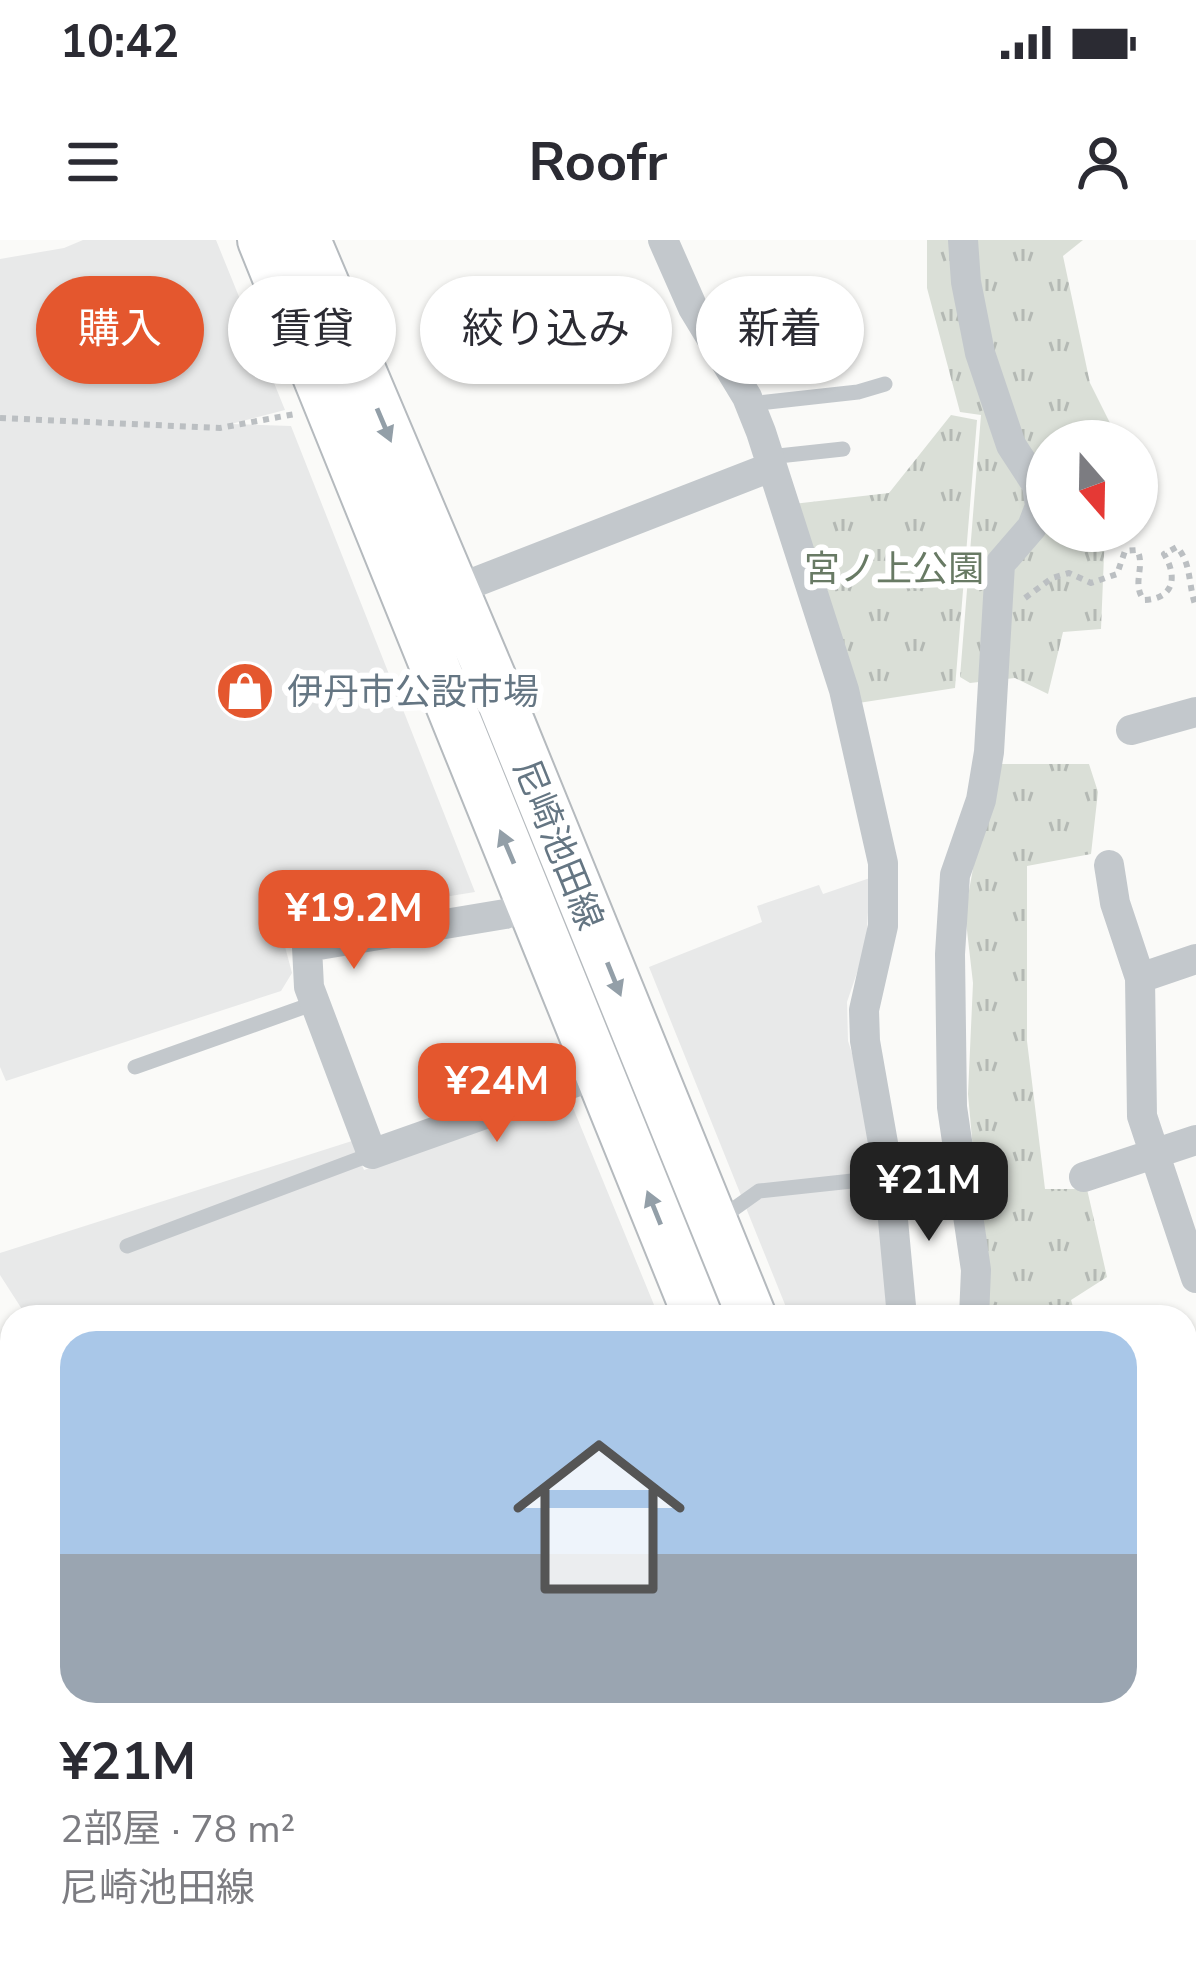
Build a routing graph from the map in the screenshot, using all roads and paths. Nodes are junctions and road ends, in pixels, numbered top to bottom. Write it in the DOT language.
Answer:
graph roads {
  1 [pos="262,240"];
  2 [pos="306,240"];
  3 [pos="663,240"];
  4 [pos="963,240"];
  5 [pos="885,384"];
  6 [pos="750,404"];
  7 [pos="330,406"];
  8 [pos="0,418"];
  9 [pos="843,448"];
  10 [pos="770,462"];
  11 [pos="455,590"];
  12 [pos="999,601"];
  13 [pos="1196,607"];
  14 [pos="1196,712"];
  15 [pos="1152,731"];
  16 [pos="1109,865"];
  17 [pos="530,904"];
  18 [pos="1196,959"];
  19 [pos="1140,978"];
  20 [pos="315,1003"];
  21 [pos="135,1067"];
  22 [pos="601,1073"];
  23 [pos="1196,1141"];
  24 [pos="372,1154"];
  25 [pos="1155,1154"];
  26 [pos="889,1177"];
  27 [pos="1084,1177"];
  28 [pos="713,1223"];
  29 [pos="127,1246"];
  30 [pos="1196,1278"];
  31 [pos="693,1305"];
  32 [pos="747,1305"];
  33 [pos="901,1305"];
  34 [pos="975,1305"];
  1 -- 7 [label="main road, 尼崎池田線"];
  2 -- 11 [label="main road, 尼崎池田線, one-way"];
  3 -- 6 [label="street"];
  4 -- 12 [label="street"];
  5 -- 6 [label="lane"];
  6 -- 10 [label="street"];
  7 -- 8 [label="path"];
  17 -- 7 [label="main road, 尼崎池田線, one-way"];
  9 -- 10 [label="lane"];
  10 -- 11 [label="street"];
  10 -- 26 [label="street"];
  11 -- 28 [label="main road, 尼崎池田線, one-way"];
  12 -- 13 [label="path"];
  12 -- 34 [label="street"];
  14 -- 15 [label="street"];
  16 -- 19 [label="street"];
  17 -- 20 [label="street"];
  17 -- 22 [label="main road, 尼崎池田線"];
  18 -- 19 [label="street"];
  19 -- 25 [label="street"];
  20 -- 21 [label="lane"];
  20 -- 24 [label="street"];
  22 -- 24 [label="street"];
  31 -- 22 [label="main road, 尼崎池田線, one-way"];
  23 -- 25 [label="street"];
  24 -- 29 [label="lane"];
  25 -- 27 [label="street"];
  25 -- 30 [label="street"];
  26 -- 28 [label="lane"];
  26 -- 33 [label="street"];
  28 -- 32 [label="main road, 尼崎池田線"];
}
